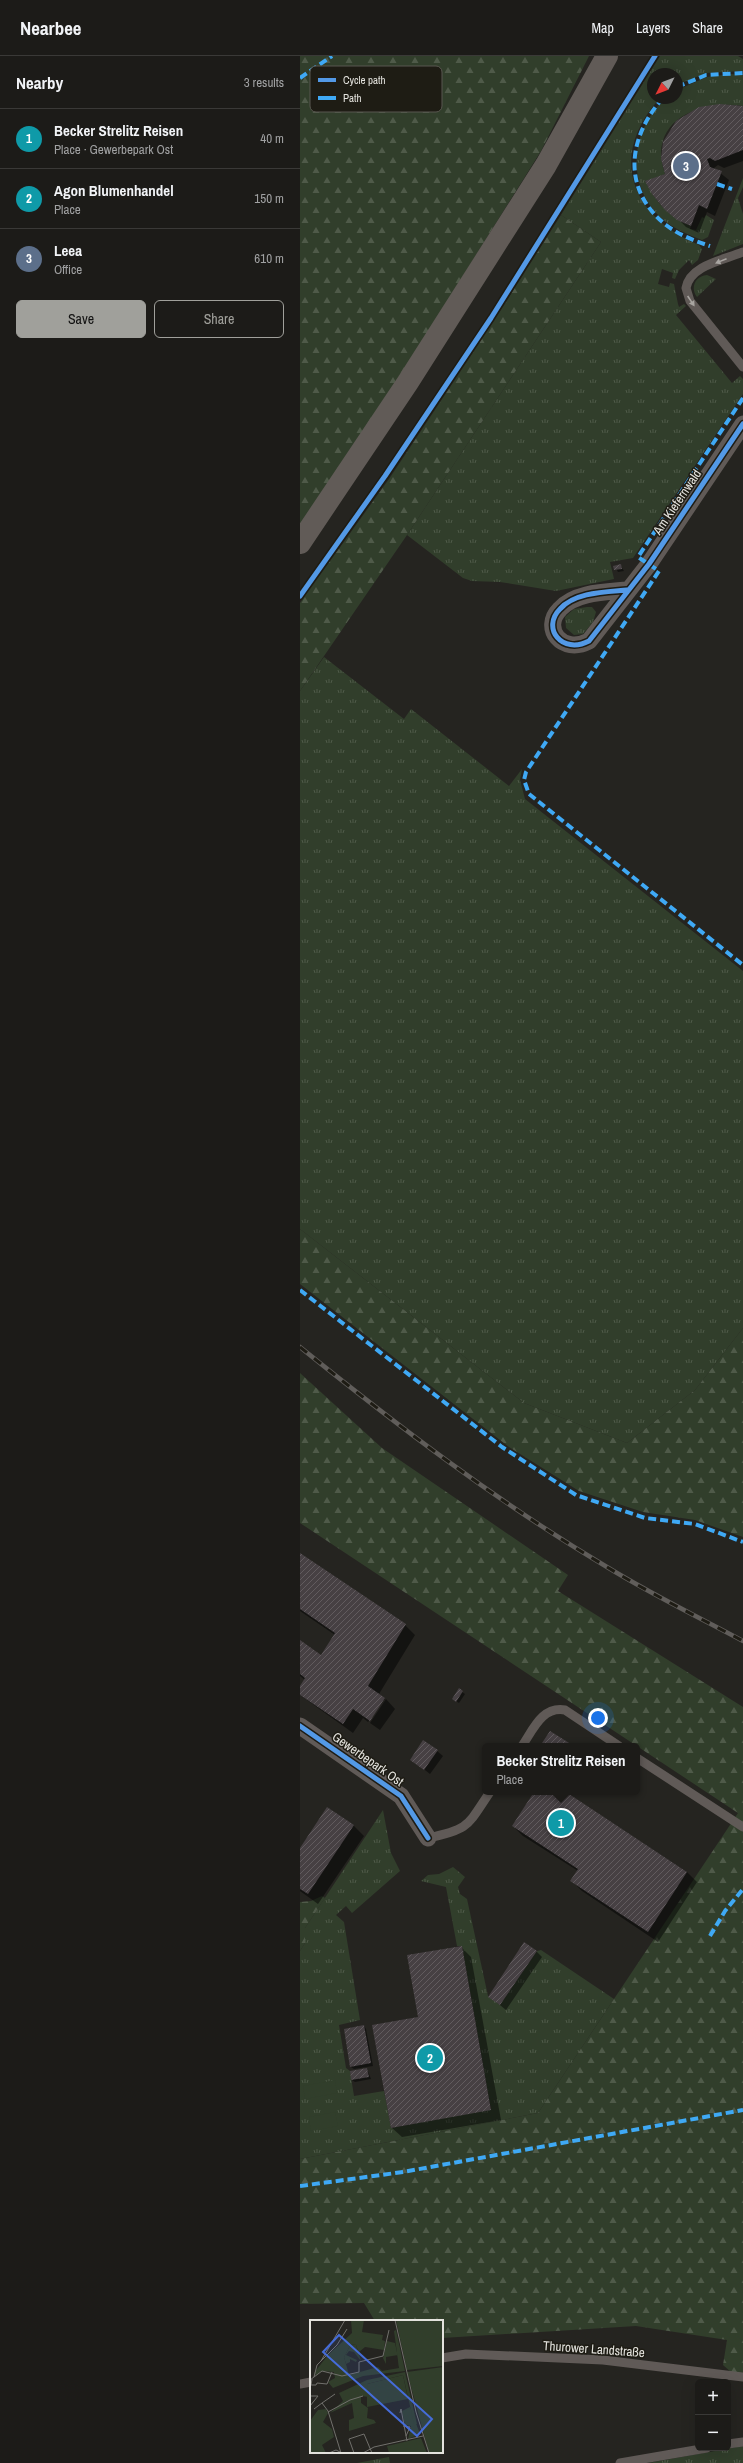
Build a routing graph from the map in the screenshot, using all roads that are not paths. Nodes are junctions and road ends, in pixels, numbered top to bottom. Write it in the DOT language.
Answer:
graph roads {
  1 [pos="607,56"];
  2 [pos="743,252"];
  3 [pos="743,367"];
  4 [pos="743,424"];
  5 [pos="300,543"];
  6 [pos="627,590"];
  7 [pos="300,1726"];
  8 [pos="524,1743"];
  9 [pos="614,1743"];
  10 [pos="640,1760"];
  11 [pos="488,1795"];
  12 [pos="743,1827"];
  13 [pos="428,1838"];
  14 [pos="443,2358"];
  15 [pos="743,2377"];
  16 [pos="310,2382"];
  17 [pos="300,2384"];
  18 [pos="743,2442"];
  19 [pos="731,2444"];
  20 [pos="695,2450"];
  21 [pos="620,2463"];
  1 -- 5 [label="main road"];
  2 -- 3 [label="lane, one-way"];
  4 -- 6 [label="street, Am Kiefernwald"];
  7 -- 13 [label="street, Gewerbepark Ost"];
  8 -- 9 [label="lane"];
  10 -- 12 [label="lane"];
  11 -- 13 [label="lane"];
  14 -- 15 [label="lane, Thurower Landstraße"];
  16 -- 17 [label="lane"];
  18 -- 19 [label="lane"];
  20 -- 21 [label="lane"];
}
